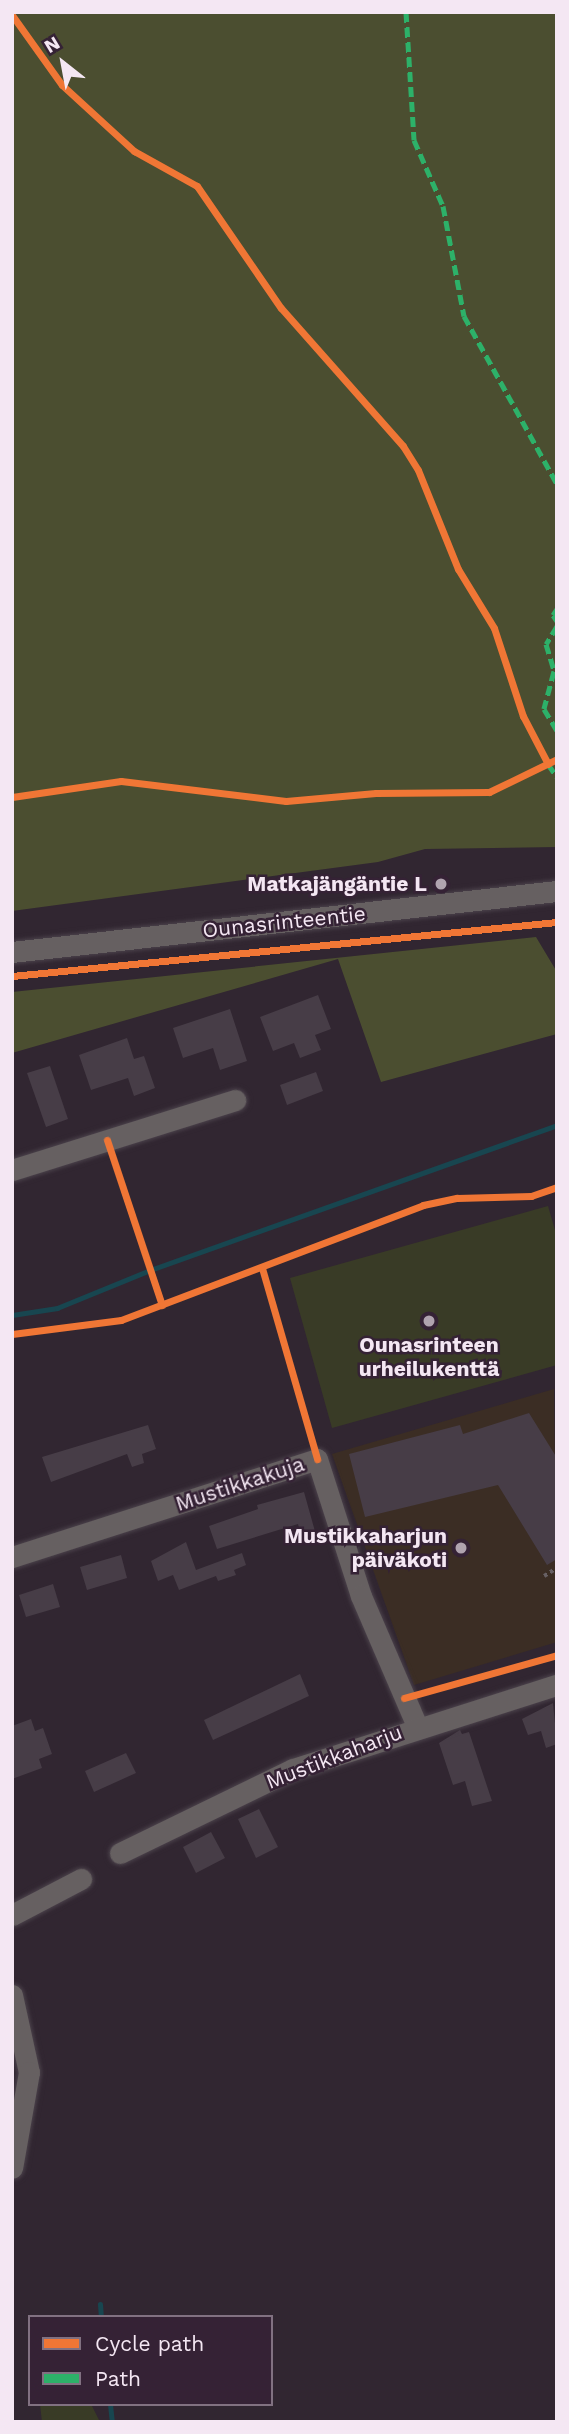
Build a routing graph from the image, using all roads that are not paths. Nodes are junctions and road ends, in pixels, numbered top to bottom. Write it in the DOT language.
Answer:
graph roads {
  1 [pos="557,891"];
  2 [pos="12,952"];
  3 [pos="235,1100"];
  4 [pos="12,1170"];
  5 [pos="12,1557"];
  6 [pos="557,1685"];
  7 [pos="417,1726"];
  8 [pos="120,1853"];
  9 [pos="81,1879"];
  10 [pos="12,1915"];
  11 [pos="12,1995"];
  12 [pos="12,2168"];
  1 -- 2 [label="street, Ounasrinteentie"];
  3 -- 4 [label="street"];
  5 -- 7 [label="street, Mustikkakuja"];
  6 -- 7 [label="street, Mustikkaharju"];
  7 -- 8 [label="street, Mustikkaharju"];
  9 -- 10 [label="street"];
  11 -- 12 [label="street"];
}
